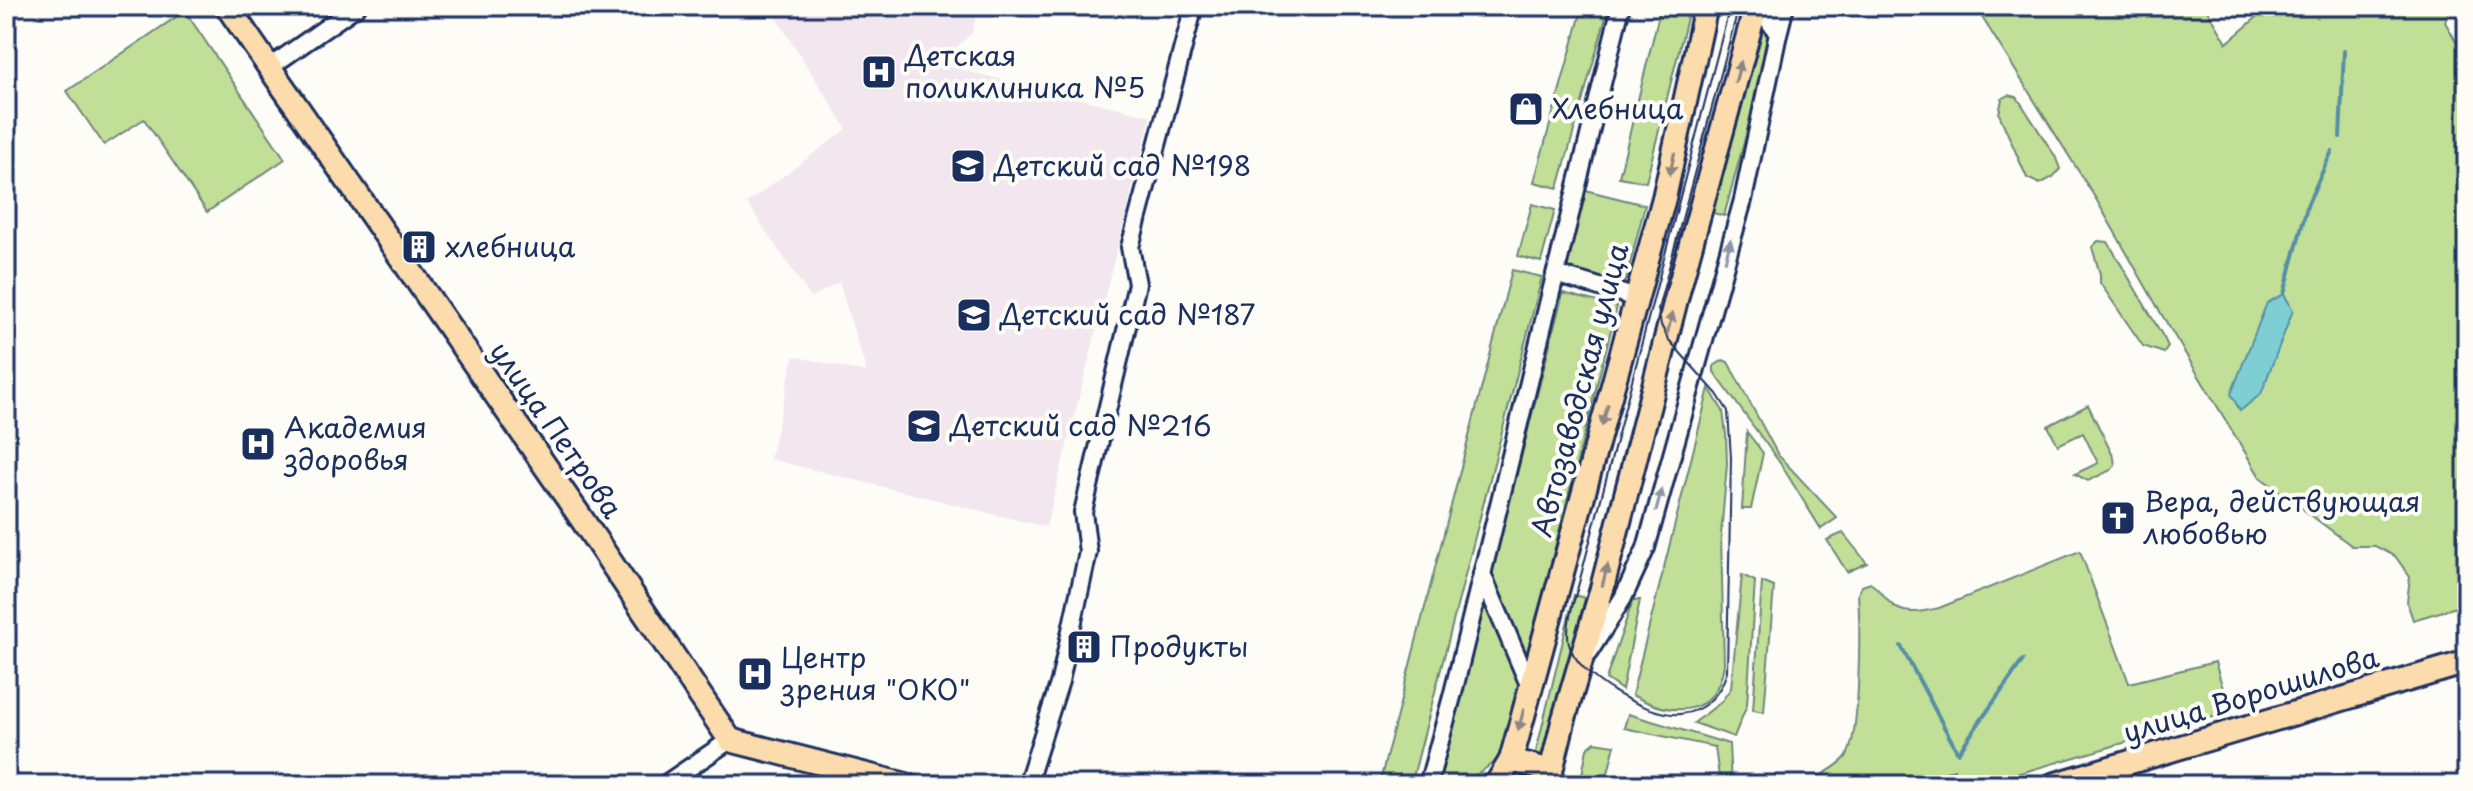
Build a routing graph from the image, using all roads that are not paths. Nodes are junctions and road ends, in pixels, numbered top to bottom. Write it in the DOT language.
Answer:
graph roads {
  1 [pos="227,6"];
  2 [pos="357,6"];
  3 [pos="1194,6"];
  4 [pos="1621,6"];
  5 [pos="1706,6"];
  6 [pos="1758,6"];
  7 [pos="1785,6"];
  8 [pos="1778,34"];
  9 [pos="270,67"];
  10 [pos="1555,274"];
  11 [pos="1637,298"];
  12 [pos="1482,574"];
  13 [pos="2467,662"];
  14 [pos="1577,670"];
  15 [pos="1530,687"];
  16 [pos="730,740"];
  17 [pos="1511,760"];
  18 [pos="1552,778"];
  19 [pos="2088,780"];
  20 [pos="664,785"];
  21 [pos="906,785"];
  22 [pos="1027,785"];
  23 [pos="1428,785"];
  24 [pos="1496,785"];
  25 [pos="2053,785"];
  1 -- 9 [label="main road, улица Петрова"];
  2 -- 9 [label="street"];
  3 -- 22 [label="street"];
  4 -- 10 [label="street, Автозаводская улица"];
  5 -- 11 [label="main road, Автозаводская улица, one-way"];
  6 -- 8 [label="street"];
  14 -- 6 [label="main road, one-way"];
  7 -- 8 [label="street"];
  14 -- 8 [label="street, one-way"];
  9 -- 16 [label="main road, улица Петрова"];
  10 -- 11 [label="street"];
  10 -- 12 [label="street, Автозаводская улица"];
  11 -- 15 [label="main road, Автозаводская улица, one-way"];
  12 -- 15 [label="street"];
  12 -- 23 [label="street, Автозаводская улица"];
  13 -- 19 [label="main road, улица Ворошилова"];
  14 -- 18 [label="main road"];
  15 -- 17 [label="main road, Автозаводская улица, one-way"];
  16 -- 20 [label="street"];
  16 -- 21 [label="main road"];
  17 -- 18 [label="main road"];
  17 -- 24 [label="main road, Автозаводская улица"];
  19 -- 25 [label="main road, улица Ворошилова"];
}
